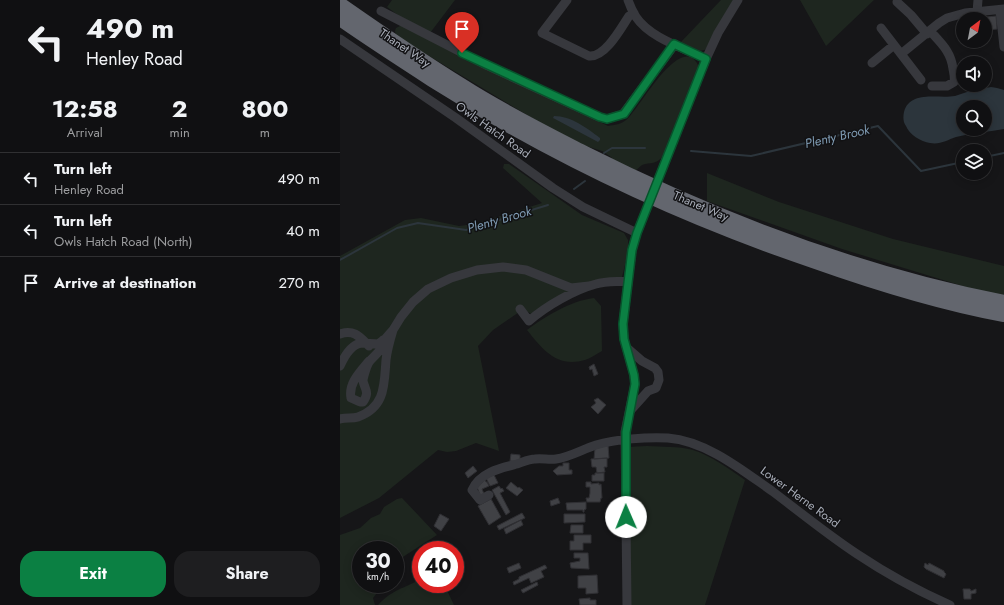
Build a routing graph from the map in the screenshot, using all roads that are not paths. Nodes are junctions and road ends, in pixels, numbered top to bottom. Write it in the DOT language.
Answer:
graph roads {
  1 [pos="567,0"];
  2 [pos="628,0"];
  3 [pos="738,0"];
  4 [pos="978,0"];
  5 [pos="897,2"];
  6 [pos="340,4"];
  7 [pos="1002,10"];
  8 [pos="381,11"];
  9 [pos="977,12"];
  10 [pos="634,13"];
  11 [pos="956,16"];
  12 [pos="340,19"];
  13 [pos="881,28"];
  14 [pos="929,32"];
  15 [pos="340,39"];
  16 [pos="674,44"];
  17 [pos="894,45"];
  18 [pos="1004,47"];
  19 [pos="901,54"];
  20 [pos="706,59"];
  21 [pos="872,63"];
  22 [pos="921,80"];
  23 [pos="932,86"];
  24 [pos="637,233"];
  25 [pos="628,281"];
  26 [pos="589,286"];
  27 [pos="1004,302"];
  28 [pos="520,309"];
  29 [pos="1004,315"];
  30 [pos="393,330"];
  31 [pos="340,334"];
  32 [pos="383,340"];
  33 [pos="366,343"];
  34 [pos="626,347"];
  35 [pos="373,358"];
  36 [pos="340,366"];
  37 [pos="651,366"];
  38 [pos="386,372"];
  39 [pos="634,380"];
  40 [pos="648,391"];
  41 [pos="630,411"];
  42 [pos="342,416"];
  43 [pos="625,439"];
  44 [pos="489,495"];
  45 [pos="627,605"];
  46 [pos="950,605"];
  1 -- 10 [label="street"];
  2 -- 10 [label="street"];
  3 -- 20 [label="street"];
  4 -- 9 [label="street"];
  5 -- 14 [label="street"];
  6 -- 27 [label="highway, Thanet Way"];
  7 -- 9 [label="street"];
  7 -- 18 [label="street"];
  8 -- 16 [label="street"];
  10 -- 16 [label="street"];
  11 -- 14 [label="street"];
  12 -- 29 [label="highway, Thanet Way"];
  13 -- 17 [label="street"];
  14 -- 19 [label="street"];
  14 -- 23 [label="street"];
  15 -- 24 [label="street, Owls Hatch Road"];
  16 -- 20 [label="street"];
  17 -- 19 [label="street"];
  17 -- 21 [label="street"];
  19 -- 22 [label="street"];
  20 -- 24 [label="street"];
  24 -- 25 [label="street"];
  25 -- 26 [label="street"];
  25 -- 34 [label="street"];
  26 -- 28 [label="street"];
  26 -- 30 [label="street"];
  30 -- 32 [label="street"];
  30 -- 38 [label="street"];
  31 -- 33 [label="street"];
  32 -- 33 [label="street"];
  32 -- 35 [label="street"];
  33 -- 35 [label="street"];
  33 -- 36 [label="street"];
  34 -- 37 [label="street"];
  34 -- 39 [label="street"];
  35 -- 38 [label="street"];
  37 -- 39 [label="street"];
  37 -- 40 [label="street"];
  38 -- 42 [label="street"];
  39 -- 40 [label="street"];
  39 -- 41 [label="street"];
  40 -- 41 [label="street"];
  41 -- 43 [label="street"];
  43 -- 44 [label="street, Lower Herne Road"];
  43 -- 45 [label="street"];
  43 -- 46 [label="street, Lower Herne Road"];
}
